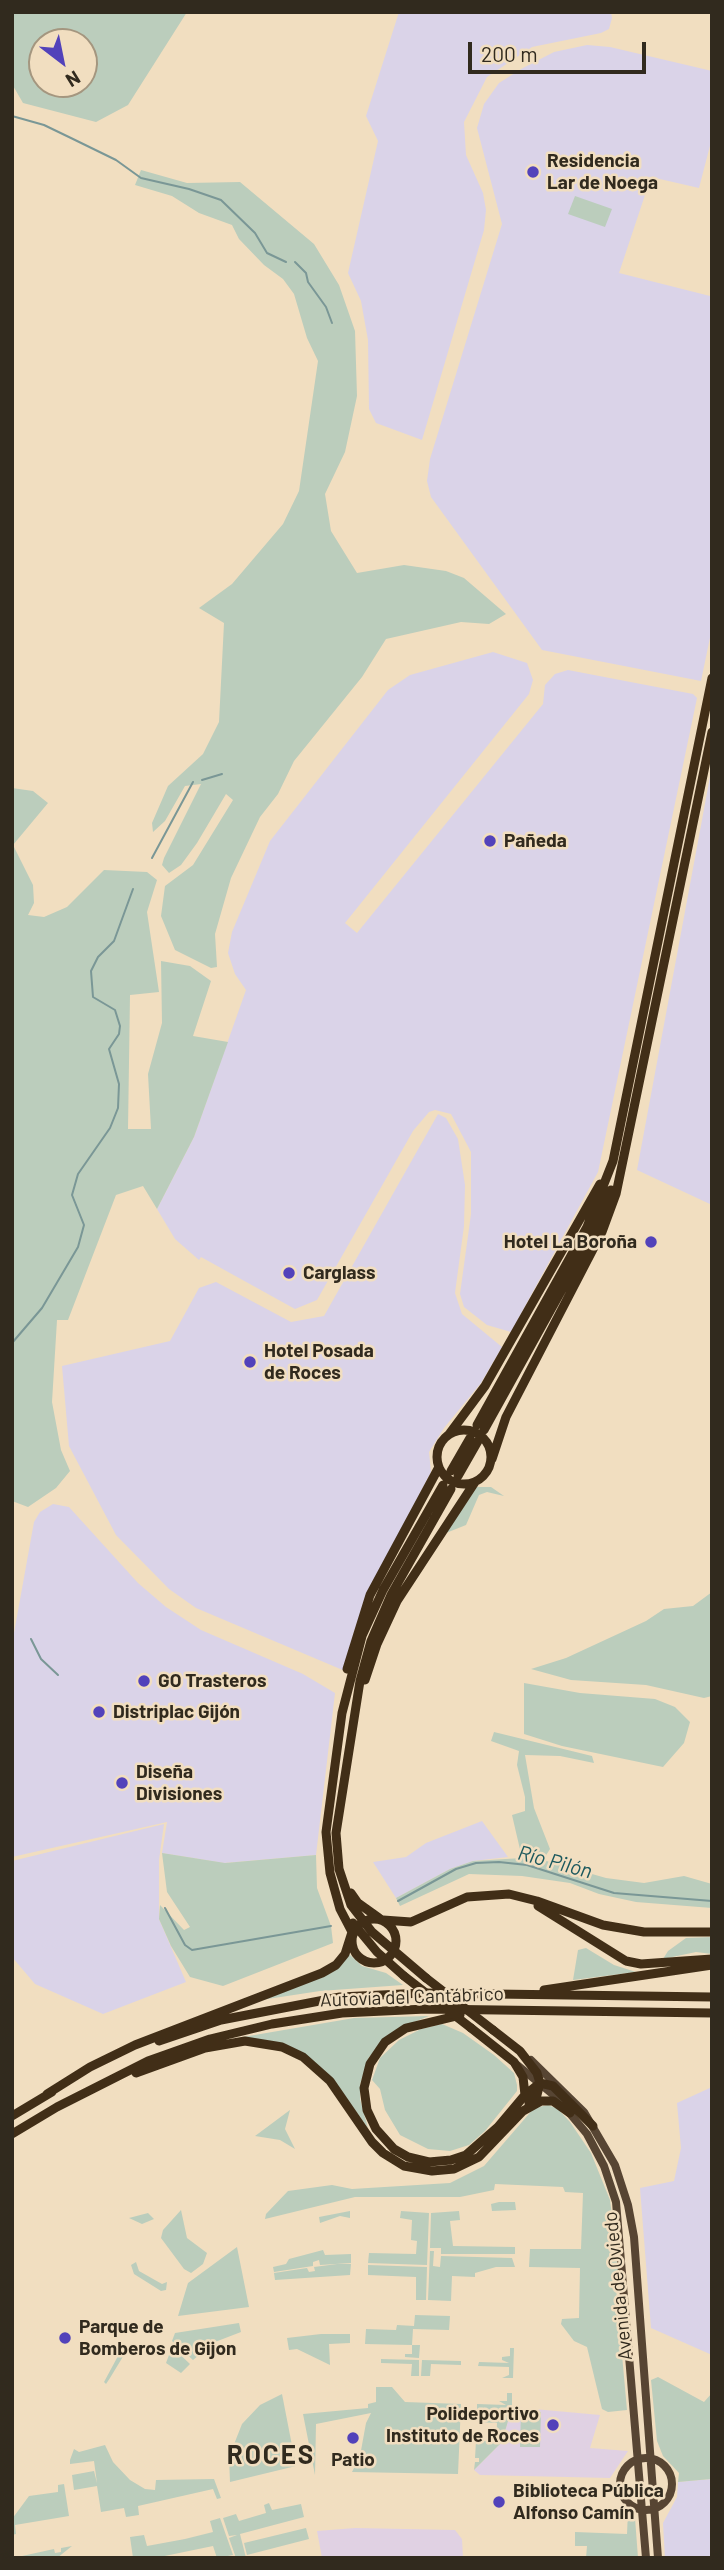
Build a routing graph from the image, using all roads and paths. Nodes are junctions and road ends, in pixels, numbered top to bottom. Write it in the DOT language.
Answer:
graph roads {
  1 [pos="712,678"];
  2 [pos="712,732"];
  3 [pos="614,1150"];
  4 [pos="625,1157"];
  5 [pos="450,1433"];
  6 [pos="474,1439"];
  7 [pos="492,1459"];
  8 [pos="439,1467"];
  9 [pos="454,1473"];
  10 [pos="475,1482"];
  11 [pos="342,1713"];
  12 [pos="353,1722"];
  13 [pos="336,1879"];
  14 [pos="522,1896"];
  15 [pos="382,1920"];
  16 [pos="357,1929"];
  17 [pos="712,1932"];
  18 [pos="396,1935"];
  19 [pos="393,1952"];
  20 [pos="712,1959"];
  21 [pos="385,1960"];
  22 [pos="712,1965"];
  23 [pos="422,1975"];
  24 [pos="507,1994"];
  25 [pos="712,1997"];
  26 [pos="489,2010"];
  27 [pos="712,2013"];
  28 [pos="520,2052"];
  29 [pos="514,2062"];
  30 [pos="540,2083"];
  31 [pos="47,2094"];
  32 [pos="525,2095"];
  33 [pos="57,2107"];
  34 [pos="523,2110"];
  35 [pos="570,2113"];
  36 [pos="12,2116"];
  37 [pos="593,2126"];
  38 [pos="12,2134"];
  39 [pos="637,2446"];
  40 [pos="650,2458"];
  41 [pos="638,2459"];
  42 [pos="629,2464"];
  43 [pos="654,2510"];
  44 [pos="642,2511"];
  45 [pos="646,2558"];
  46 [pos="658,2558"];
  1 -- 3 [label="highway"];
  2 -- 4 [label="highway"];
  3 -- 4 [label="highway"];
  3 -- 5 [label="highway"];
  4 -- 7 [label="highway"];
  5 -- 7 [label="highway"];
  5 -- 8 [label="highway"];
  6 -- 9 [label="highway"];
  7 -- 10 [label="highway"];
  8 -- 10 [label="highway"];
  8 -- 11 [label="highway"];
  10 -- 12 [label="highway"];
  11 -- 12 [label="highway"];
  11 -- 13 [label="highway"];
  12 -- 13 [label="highway"];
  13 -- 15 [label="highway"];
  13 -- 16 [label="highway"];
  13 -- 16 [label="highway"];
  14 -- 15 [label="highway"];
  14 -- 17 [label="highway"];
  14 -- 20 [label="highway"];
  15 -- 16 [label="highway"];
  15 -- 18 [label="highway"];
  16 -- 19 [label="highway, Avenida de Oviedo"];
  16 -- 21 [label="highway"];
  16 -- 21 [label="highway"];
  16 -- 31 [label="highway"];
  18 -- 19 [label="highway"];
  18 -- 23 [label="highway"];
  19 -- 21 [label="highway"];
  19 -- 23 [label="highway, Avenida de Oviedo"];
  21 -- 29 [label="highway, Avenida de Oviedo, bridge"];
  22 -- 24 [label="highway"];
  23 -- 28 [label="highway, Avenida de Oviedo, bridge"];
  24 -- 25 [label="highway, Autovía del Cantábrico"];
  24 -- 31 [label="highway, Autovía del Cantábrico"];
  26 -- 27 [label="highway, Autovía del Cantábrico"];
  26 -- 32 [label="highway"];
  26 -- 33 [label="highway, Autovía del Cantábrico"];
  28 -- 30 [label="highway"];
  28 -- 37 [label="main road, Avenida de Oviedo"];
  29 -- 30 [label="main road, Avenida de Oviedo"];
  29 -- 32 [label="highway"];
  30 -- 32 [label="highway"];
  30 -- 34 [label="highway"];
  30 -- 35 [label="main road, Avenida de Oviedo"];
  30 -- 37 [label="highway"];
  31 -- 36 [label="highway, Autovía del Cantábrico"];
  33 -- 34 [label="highway"];
  33 -- 38 [label="highway, Autovía del Cantábrico"];
  34 -- 35 [label="highway"];
  35 -- 39 [label="main road, Avenida de Oviedo"];
  37 -- 40 [label="main road, Avenida de Oviedo"];
  39 -- 41 [label="main road, Avenida de Oviedo"];
  39 -- 42 [label="main road"];
  40 -- 41 [label="main road"];
  40 -- 43 [label="main road, Avenida de Oviedo"];
  40 -- 43 [label="main road"];
  41 -- 42 [label="main road"];
  41 -- 44 [label="main road, Avenida de Oviedo"];
  42 -- 44 [label="main road"];
  43 -- 44 [label="main road"];
  43 -- 46 [label="main road, Avenida de Oviedo"];
  44 -- 45 [label="main road, Avenida de Oviedo"];
}
